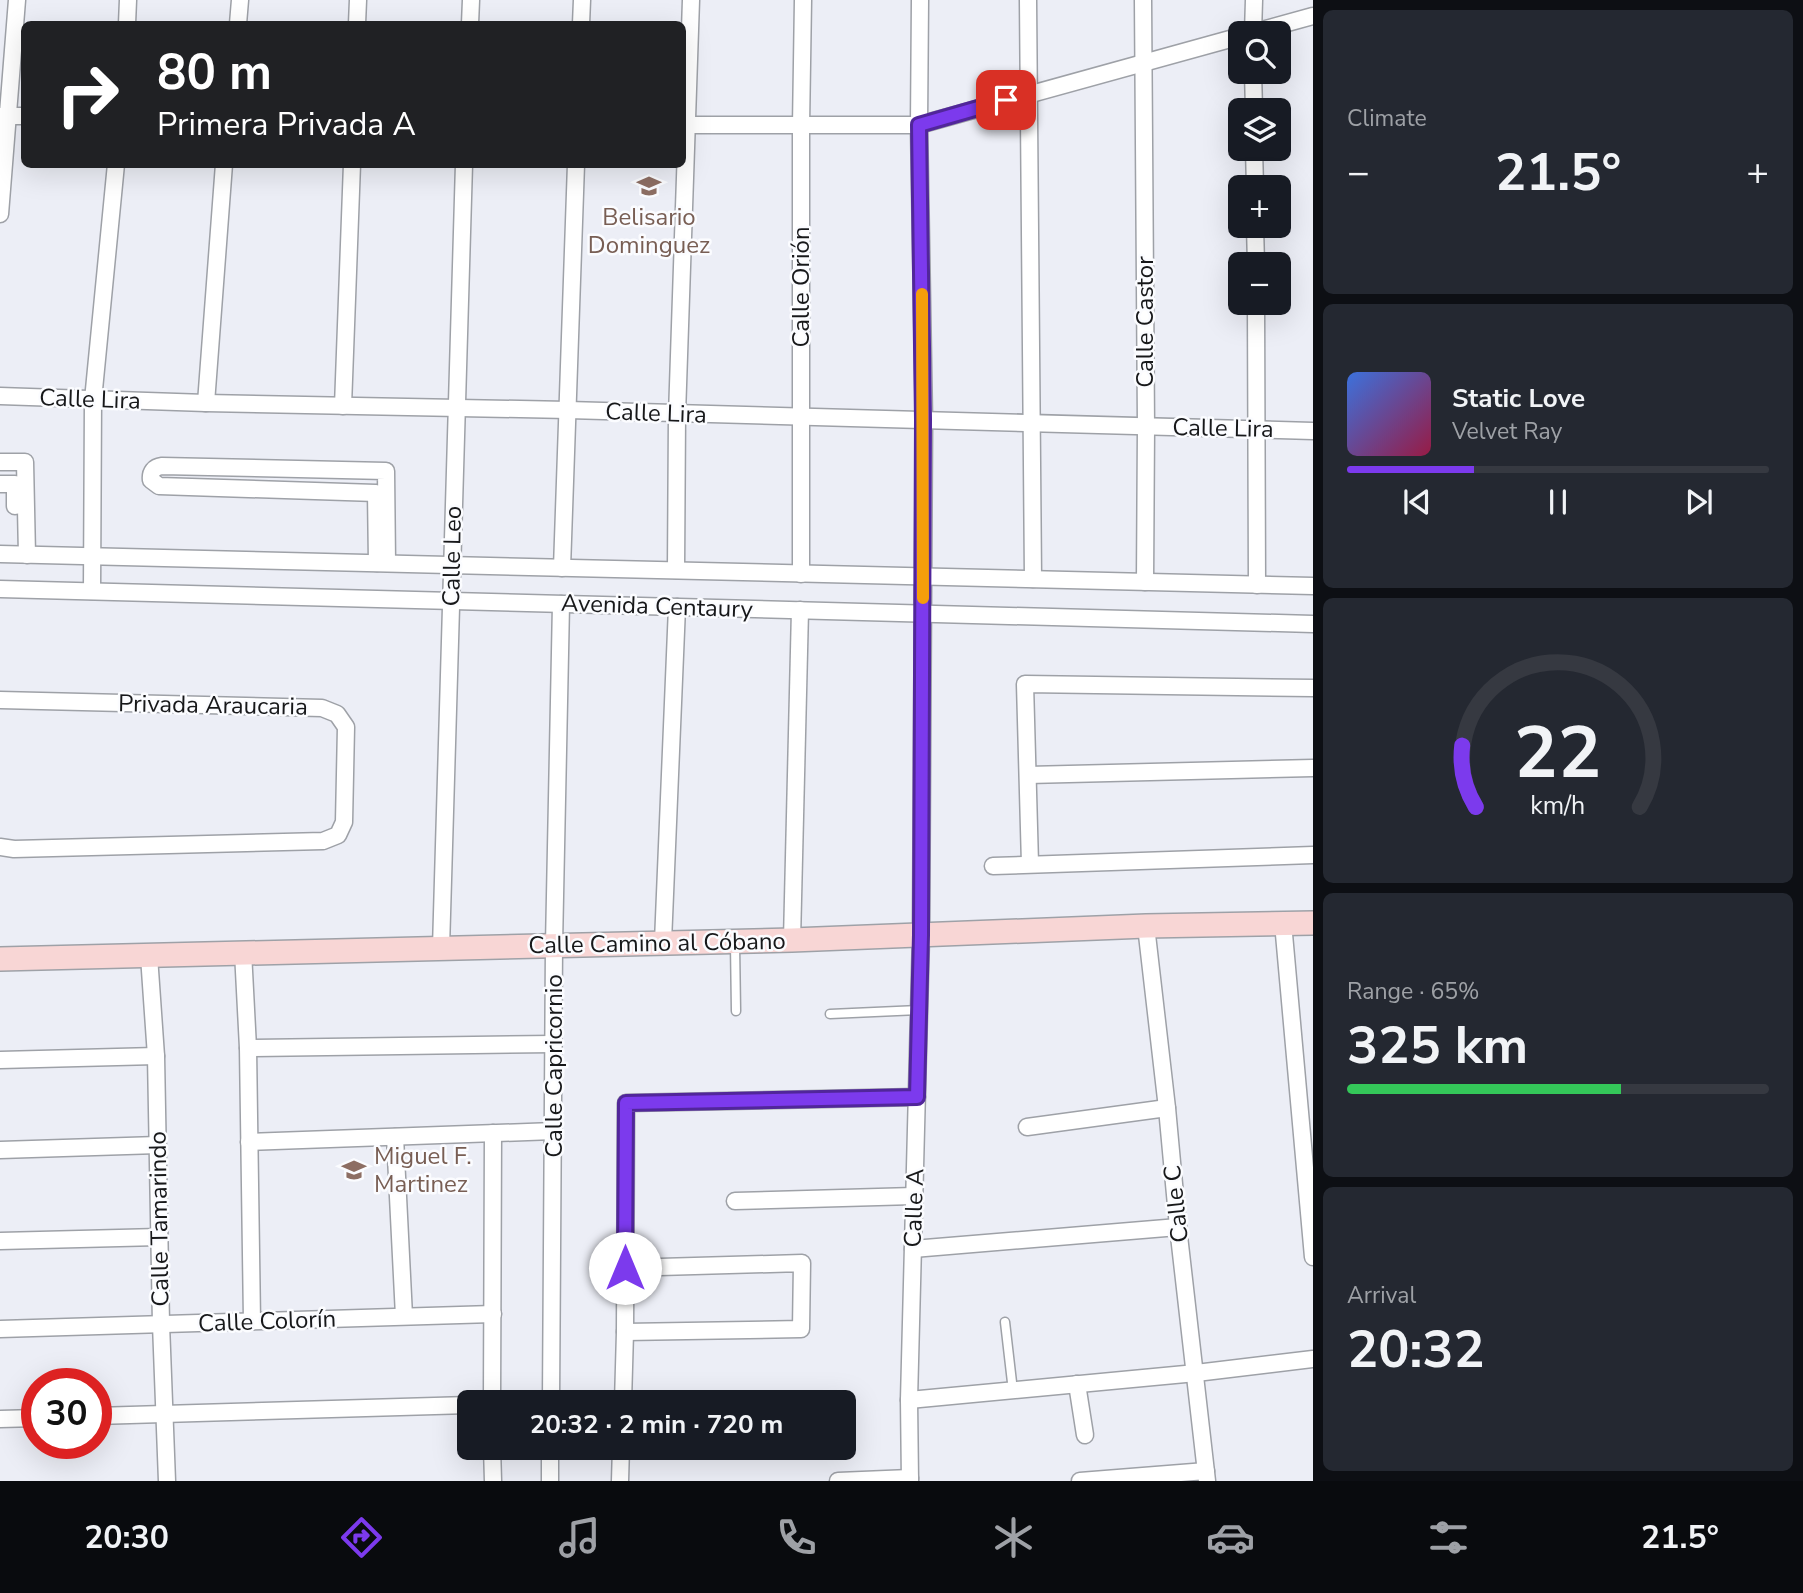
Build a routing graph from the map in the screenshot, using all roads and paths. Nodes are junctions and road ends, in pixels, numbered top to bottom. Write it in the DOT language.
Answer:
graph roads {
  1 [pos="17,0"];
  2 [pos="128,0"];
  3 [pos="240,0"];
  4 [pos="358,0"];
  5 [pos="471,0"];
  6 [pos="582,0"];
  7 [pos="691,0"];
  8 [pos="803,0"];
  9 [pos="920,0"];
  10 [pos="1028,0"];
  11 [pos="1143,0"];
  12 [pos="1254,0"];
  13 [pos="1313,16"];
  14 [pos="127,21"];
  15 [pos="238,21"];
  16 [pos="357,21"];
  17 [pos="470,21"];
  18 [pos="581,21"];
  19 [pos="1253,21"];
  20 [pos="1291,22"];
  21 [pos="1228,40"];
  22 [pos="1143,63"];
  23 [pos="1028,94"];
  24 [pos="686,104"];
  25 [pos="11,116"];
  26 [pos="686,125"];
  27 [pos="919,125"];
  28 [pos="801,126"];
  29 [pos="116,168"];
  30 [pos="225,168"];
  31 [pos="352,168"];
  32 [pos="464,168"];
  33 [pos="576,168"];
  34 [pos="684,168"];
  35 [pos="0,214"];
  36 [pos="1256,315"];
  37 [pos="0,396"];
  38 [pos="93,400"];
  39 [pos="206,403"];
  40 [pos="343,405"];
  41 [pos="456,409"];
  42 [pos="568,410"];
  43 [pos="677,415"];
  44 [pos="801,416"];
  45 [pos="923,419"];
  46 [pos="1033,424"];
  47 [pos="1146,427"];
  48 [pos="1258,429"];
  49 [pos="1313,431"];
  50 [pos="0,461"];
  51 [pos="0,484"];
  52 [pos="15,554"];
  53 [pos="92,556"];
  54 [pos="382,563"];
  55 [pos="452,565"];
  56 [pos="562,568"];
  57 [pos="676,570"];
  58 [pos="801,574"];
  59 [pos="923,576"];
  60 [pos="1033,579"];
  61 [pos="1145,582"];
  62 [pos="1257,585"];
  63 [pos="1313,586"];
  64 [pos="0,589"];
  65 [pos="92,591"];
  66 [pos="451,601"];
  67 [pos="561,604"];
  68 [pos="677,607"];
  69 [pos="800,610"];
  70 [pos="923,613"];
  71 [pos="1313,624"];
  72 [pos="1313,688"];
  73 [pos="0,700"];
  74 [pos="1313,768"];
  75 [pos="1028,775"];
  76 [pos="0,847"];
  77 [pos="1313,855"];
  78 [pos="1030,864"];
  79 [pos="993,866"];
  80 [pos="1283,923"];
  81 [pos="1313,923"];
  82 [pos="1146,926"];
  83 [pos="921,935"];
  84 [pos="792,940"];
  85 [pos="734,941"];
  86 [pos="663,942"];
  87 [pos="554,946"];
  88 [pos="441,947"];
  89 [pos="243,952"];
  90 [pos="149,956"];
  91 [pos="0,959"];
  92 [pos="919,1010"];
  93 [pos="736,1011"];
  94 [pos="830,1014"];
  95 [pos="554,1044"];
  96 [pos="248,1048"];
  97 [pos="156,1056"];
  98 [pos="0,1060"];
  99 [pos="917,1097"];
  100 [pos="1167,1108"];
  101 [pos="1027,1127"];
  102 [pos="554,1131"];
  103 [pos="493,1133"];
  104 [pos="396,1137"];
  105 [pos="249,1142"];
  106 [pos="158,1145"];
  107 [pos="0,1150"];
  108 [pos="914,1196"];
  109 [pos="735,1201"];
  110 [pos="1178,1227"];
  111 [pos="159,1237"];
  112 [pos="0,1241"];
  113 [pos="912,1248"];
  114 [pos="1313,1257"];
  115 [pos="625,1268"];
  116 [pos="493,1314"];
  117 [pos="404,1316"];
  118 [pos="252,1321"];
  119 [pos="1005,1322"];
  120 [pos="161,1324"];
  121 [pos="0,1329"];
  122 [pos="625,1332"];
  123 [pos="1313,1359"];
  124 [pos="1196,1373"];
  125 [pos="1077,1384"];
  126 [pos="492,1390"];
  127 [pos="551,1390"];
  128 [pos="623,1390"];
  129 [pos="1013,1391"];
  130 [pos="909,1400"];
  131 [pos="457,1405"];
  132 [pos="164,1414"];
  133 [pos="112,1416"];
  134 [pos="21,1418"];
  135 [pos="0,1419"];
  136 [pos="1085,1434"];
  137 [pos="492,1460"];
  138 [pos="550,1460"];
  139 [pos="621,1460"];
  140 [pos="1206,1476"];
  141 [pos="910,1479"];
  142 [pos="167,1481"];
  143 [pos="493,1481"];
  144 [pos="550,1481"];
  145 [pos="620,1481"];
  146 [pos="838,1481"];
  147 [pos="1080,1481"];
  1 -- 25 [label="street"];
  2 -- 14 [label="street"];
  3 -- 15 [label="street"];
  4 -- 16 [label="street"];
  5 -- 17 [label="street"];
  6 -- 18 [label="street"];
  7 -- 24 [label="street"];
  8 -- 28 [label="street, Calle Orión"];
  9 -- 27 [label="street, Calle A"];
  10 -- 23 [label="street"];
  11 -- 22 [label="street, Calle Castor"];
  12 -- 19 [label="street"];
  13 -- 20 [label="street"];
  21 -- 22 [label="street"];
  22 -- 23 [label="street"];
  22 -- 47 [label="street, Calle Castor"];
  23 -- 27 [label="street"];
  23 -- 46 [label="street"];
  25 -- 35 [label="street"];
  26 -- 28 [label="street"];
  27 -- 28 [label="street"];
  27 -- 45 [label="street, Calle A"];
  28 -- 44 [label="street, Calle Orión"];
  29 -- 38 [label="street"];
  30 -- 39 [label="street"];
  31 -- 40 [label="street"];
  32 -- 41 [label="street, Calle Leo"];
  33 -- 42 [label="street"];
  34 -- 43 [label="street"];
  36 -- 48 [label="street"];
  37 -- 38 [label="street, Calle Lira"];
  38 -- 39 [label="street, Calle Lira"];
  38 -- 53 [label="street"];
  39 -- 40 [label="street, Calle Lira"];
  40 -- 41 [label="street, Calle Lira"];
  41 -- 42 [label="street, Calle Lira"];
  41 -- 55 [label="street, Calle Leo"];
  42 -- 43 [label="street, Calle Lira"];
  42 -- 56 [label="street"];
  43 -- 44 [label="street, Calle Lira"];
  43 -- 57 [label="street"];
  44 -- 45 [label="street, Calle Lira"];
  44 -- 58 [label="street, Calle Orión"];
  45 -- 46 [label="street, Calle Lira"];
  45 -- 59 [label="street, Calle A"];
  46 -- 47 [label="street, Calle Lira"];
  46 -- 60 [label="street"];
  47 -- 48 [label="street, Calle Lira"];
  47 -- 61 [label="street, Calle Castor"];
  48 -- 49 [label="street, Calle Lira"];
  48 -- 62 [label="street"];
  50 -- 52 [label="street"];
  51 -- 52 [label="street"];
  52 -- 53 [label="street, Avenida Centaury"];
  53 -- 54 [label="street, Avenida Centaury"];
  53 -- 65 [label="street"];
  54 -- 54 [label="street"];
  54 -- 55 [label="street, Avenida Centaury"];
  55 -- 56 [label="street, Avenida Centaury"];
  55 -- 66 [label="street, Calle Leo"];
  56 -- 57 [label="street, Avenida Centaury"];
  57 -- 58 [label="street, Avenida Centaury"];
  58 -- 59 [label="street, Avenida Centaury"];
  59 -- 60 [label="street, Avenida Centaury"];
  59 -- 70 [label="street, Calle A"];
  60 -- 61 [label="street, Avenida Centaury"];
  61 -- 62 [label="street, Avenida Centaury"];
  62 -- 63 [label="street, Avenida Centaury"];
  64 -- 65 [label="street, Avenida Centaury"];
  65 -- 66 [label="street, Avenida Centaury"];
  66 -- 67 [label="street, Avenida Centaury"];
  66 -- 88 [label="street, Calle Leo"];
  67 -- 68 [label="street, Avenida Centaury"];
  67 -- 87 [label="street, Calle Capricornio"];
  68 -- 69 [label="street, Avenida Centaury"];
  68 -- 86 [label="street"];
  69 -- 70 [label="street, Avenida Centaury"];
  69 -- 84 [label="street"];
  70 -- 71 [label="street, Avenida Centaury"];
  70 -- 83 [label="street, Calle A"];
  72 -- 75 [label="street"];
  73 -- 76 [label="street, Privada Araucaria"];
  74 -- 75 [label="street"];
  75 -- 78 [label="street"];
  77 -- 78 [label="street"];
  78 -- 79 [label="street"];
  80 -- 81 [label="street, Calle Camino al Cóbano"];
  80 -- 82 [label="street, Calle Camino al Cóbano"];
  80 -- 114 [label="street"];
  82 -- 83 [label="street, Calle Camino al Cóbano"];
  82 -- 100 [label="street, Calle C"];
  83 -- 84 [label="street, Calle Camino al Cóbano"];
  83 -- 92 [label="street, Calle A"];
  84 -- 85 [label="street, Calle Camino al Cóbano"];
  85 -- 86 [label="street, Calle Camino al Cóbano"];
  85 -- 93 [label="lane"];
  86 -- 87 [label="street, Calle Camino al Cóbano"];
  87 -- 88 [label="street, Calle Camino al Cóbano"];
  87 -- 95 [label="street, Calle Capricornio"];
  88 -- 89 [label="street, Calle Camino al Cóbano"];
  89 -- 90 [label="street, Calle Camino al Cóbano"];
  89 -- 96 [label="street"];
  90 -- 91 [label="street, Calle Camino al Cóbano"];
  90 -- 97 [label="street, Calle Tamarindo"];
  92 -- 94 [label="lane"];
  92 -- 99 [label="street, Calle A"];
  95 -- 96 [label="street"];
  95 -- 102 [label="street, Calle Capricornio"];
  96 -- 105 [label="street"];
  97 -- 98 [label="street"];
  97 -- 106 [label="street, Calle Tamarindo"];
  99 -- 108 [label="street, Calle A"];
  99 -- 115 [label="street"];
  100 -- 101 [label="street"];
  100 -- 110 [label="street, Calle C"];
  102 -- 103 [label="street"];
  102 -- 127 [label="street, Calle Capricornio"];
  103 -- 104 [label="street"];
  103 -- 116 [label="street"];
  104 -- 105 [label="street"];
  104 -- 117 [label="street"];
  105 -- 118 [label="street"];
  106 -- 107 [label="street"];
  106 -- 111 [label="street, Calle Tamarindo"];
  108 -- 109 [label="street"];
  108 -- 113 [label="street, Calle A"];
  110 -- 113 [label="street"];
  110 -- 124 [label="street, Calle C"];
  111 -- 112 [label="street"];
  111 -- 120 [label="street, Calle Tamarindo"];
  113 -- 130 [label="street, Calle A"];
  115 -- 122 [label="street"];
  115 -- 122 [label="street"];
  116 -- 117 [label="street, Calle Colorín"];
  116 -- 126 [label="street"];
  117 -- 118 [label="street, Calle Colorín"];
  118 -- 120 [label="street, Calle Colorín"];
  119 -- 129 [label="lane"];
  120 -- 121 [label="street, Calle Colorín"];
  120 -- 132 [label="street, Calle Tamarindo"];
  122 -- 128 [label="street"];
  123 -- 124 [label="street"];
  124 -- 125 [label="street"];
  124 -- 140 [label="street, Calle C"];
  125 -- 129 [label="street"];
  125 -- 136 [label="street"];
  129 -- 130 [label="street"];
  130 -- 141 [label="street, Calle A"];
  131 -- 132 [label="street"];
  132 -- 133 [label="street"];
  132 -- 142 [label="street, Calle Tamarindo"];
  134 -- 135 [label="street"];
  137 -- 143 [label="street"];
  138 -- 144 [label="street"];
  139 -- 145 [label="street"];
  140 -- 147 [label="street"];
  141 -- 146 [label="street"];
}
